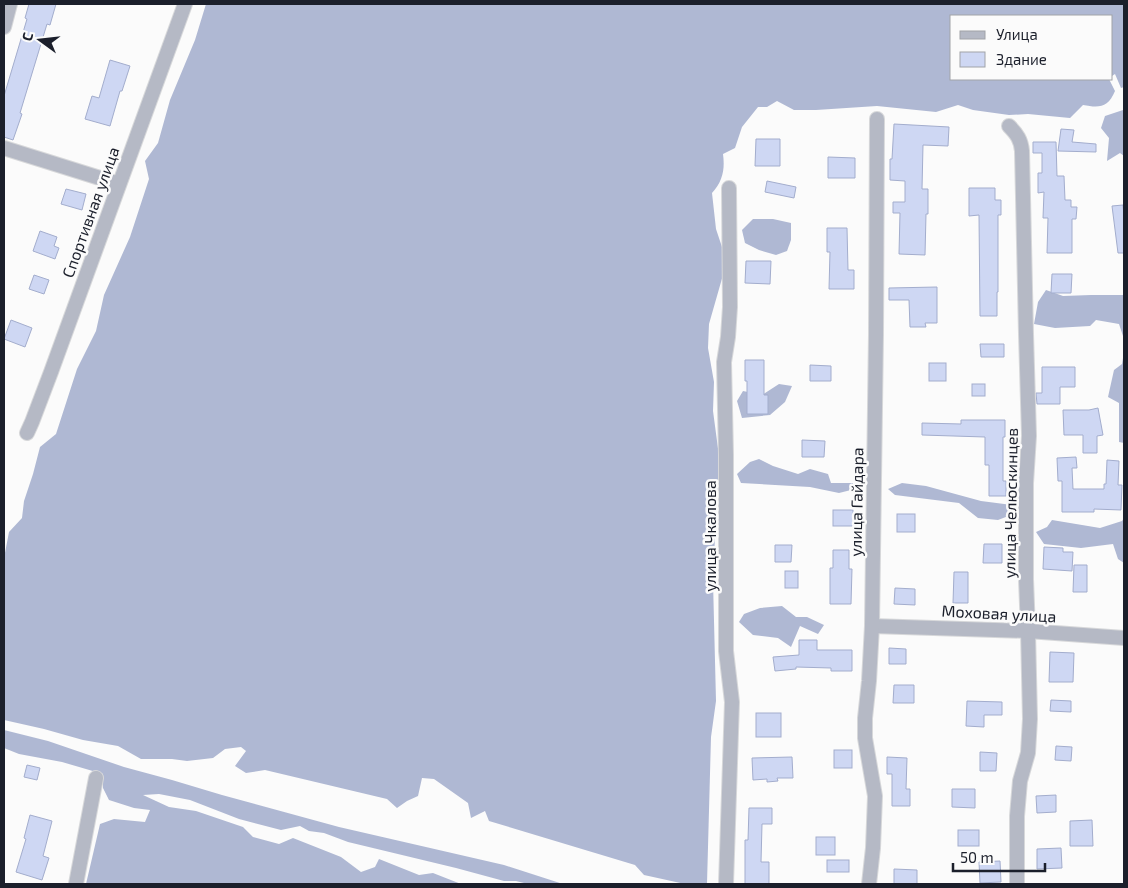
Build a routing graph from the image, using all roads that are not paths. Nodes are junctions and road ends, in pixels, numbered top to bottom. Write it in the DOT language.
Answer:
graph roads {
  1 [pos="10,4"];
  2 [pos="185,4"];
  3 [pos="4,27"];
  4 [pos="877,119"];
  5 [pos="1009,126"];
  6 [pos="4,148"];
  7 [pos="118,184"];
  8 [pos="729,188"];
  9 [pos="27,432"];
  10 [pos="872,626"];
  11 [pos="1028,632"];
  12 [pos="1124,638"];
  13 [pos="96,778"];
  14 [pos="76,884"];
  15 [pos="726,884"];
  16 [pos="869,884"];
  17 [pos="1017,884"];
  1 -- 3 [label="street"];
  2 -- 7 [label="street, Спортивная улица"];
  4 -- 10 [label="street, улица Гайдара"];
  5 -- 11 [label="street, улица Челюскинцев"];
  6 -- 7 [label="street"];
  7 -- 9 [label="street, Спортивная улица"];
  8 -- 15 [label="street, улица Чкалова"];
  10 -- 11 [label="street, Моховая улица"];
  10 -- 16 [label="street, улица Гайдара"];
  11 -- 12 [label="street, Моховая улица"];
  11 -- 17 [label="street, улица Челюскинцев"];
  13 -- 14 [label="street"];
}
